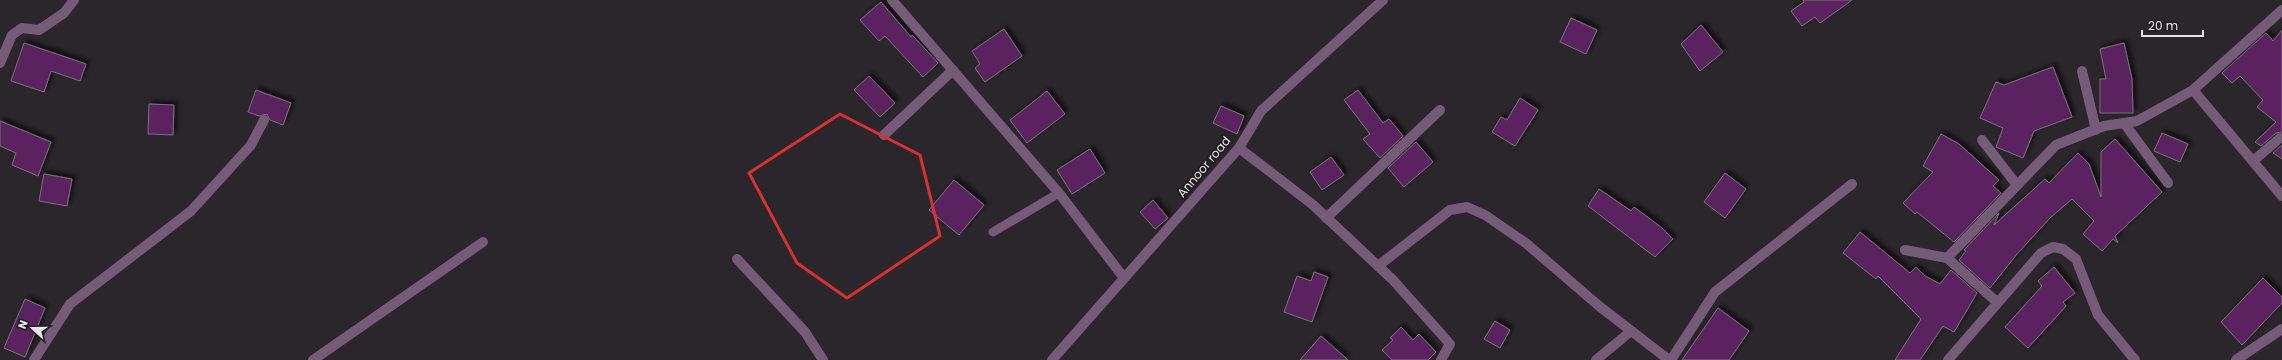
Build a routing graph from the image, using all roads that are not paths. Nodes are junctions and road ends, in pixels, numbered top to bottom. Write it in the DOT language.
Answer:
graph roads {
  1 [pos="74,0"];
  2 [pos="892,0"];
  3 [pos="1383,0"];
  4 [pos="2282,10"];
  5 [pos="0,63"];
  6 [pos="953,70"];
  7 [pos="2082,71"];
  8 [pos="2193,90"];
  9 [pos="1440,110"];
  10 [pos="264,120"];
  11 [pos="2124,123"];
  12 [pos="2096,130"];
  13 [pos="884,135"];
  14 [pos="2280,138"];
  15 [pos="1982,140"];
  16 [pos="1239,148"];
  17 [pos="2253,161"];
  18 [pos="2168,183"];
  19 [pos="1852,184"];
  20 [pos="2018,185"];
  21 [pos="1059,193"];
  22 [pos="2282,196"];
  23 [pos="1326,218"];
  24 [pos="993,232"];
  25 [pos="483,242"];
  26 [pos="1905,250"];
  27 [pos="1947,258"];
  28 [pos="737,259"];
  29 [pos="1378,266"];
  30 [pos="1124,278"];
  31 [pos="1997,302"];
  32 [pos="2282,329"];
  33 [pos="1631,331"];
  34 [pos="34,360"];
  35 [pos="313,360"];
  36 [pos="823,360"];
  37 [pos="1052,360"];
  38 [pos="1441,360"];
  39 [pos="1596,360"];
  40 [pos="1670,360"];
  41 [pos="1948,360"];
  42 [pos="2135,360"];
  43 [pos="2236,360"];
  1 -- 5 [label="street"];
  2 -- 6 [label="street"];
  3 -- 16 [label="street, Annoor road"];
  4 -- 8 [label="street"];
  6 -- 13 [label="street"];
  6 -- 21 [label="street"];
  7 -- 12 [label="street"];
  8 -- 11 [label="street"];
  8 -- 17 [label="street"];
  9 -- 23 [label="street"];
  10 -- 34 [label="street"];
  11 -- 12 [label="street"];
  11 -- 18 [label="street"];
  12 -- 20 [label="street"];
  14 -- 17 [label="street"];
  15 -- 20 [label="street"];
  16 -- 23 [label="street"];
  16 -- 30 [label="street, Annoor road"];
  17 -- 22 [label="street"];
  19 -- 40 [label="street"];
  20 -- 27 [label="street"];
  21 -- 24 [label="lane"];
  21 -- 30 [label="street"];
  23 -- 29 [label="street"];
  25 -- 35 [label="street"];
  26 -- 27 [label="street"];
  27 -- 31 [label="street"];
  28 -- 36 [label="street"];
  29 -- 33 [label="street"];
  29 -- 38 [label="street"];
  30 -- 37 [label="street, Annoor road"];
  31 -- 41 [label="street"];
  31 -- 42 [label="street"];
  32 -- 43 [label="street"];
  33 -- 39 [label="street"];
  33 -- 40 [label="street"];
}
